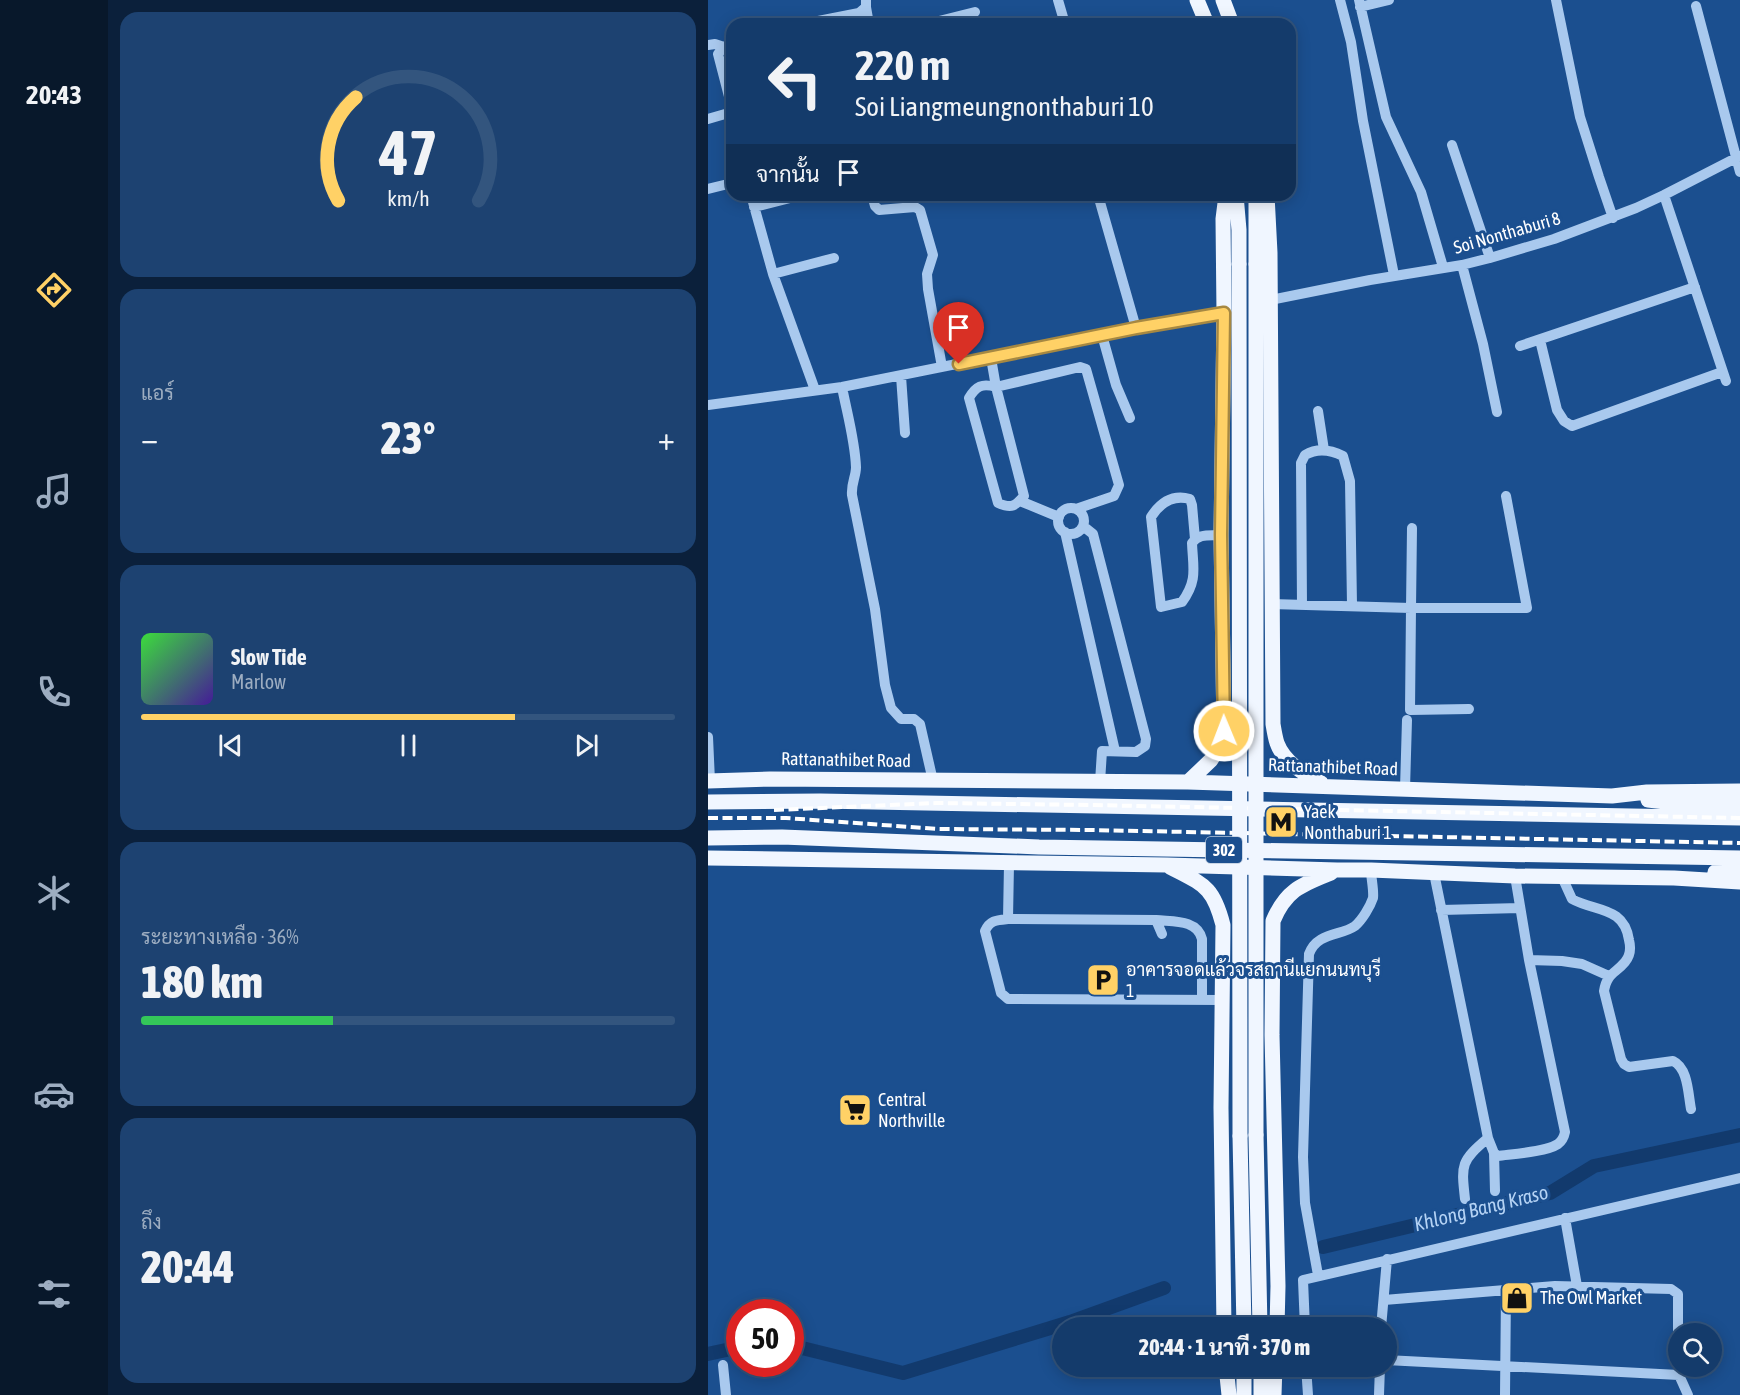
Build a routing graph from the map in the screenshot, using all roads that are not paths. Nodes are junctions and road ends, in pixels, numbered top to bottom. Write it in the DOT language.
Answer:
graph roads {
  1 [pos="1058,0"];
  2 [pos="1197,0"];
  3 [pos="1223,0"];
  4 [pos="1340,0"];
  5 [pos="1389,0"];
  6 [pos="1556,0"];
  7 [pos="866,4"];
  8 [pos="1359,4"];
  9 [pos="1696,6"];
  10 [pos="975,12"];
  11 [pos="834,18"];
  12 [pos="952,18"];
  13 [pos="1063,18"];
  14 [pos="1204,18"];
  15 [pos="1230,18"];
  16 [pos="708,45"];
  17 [pos="726,45"];
  18 [pos="726,47"];
  19 [pos="726,85"];
  20 [pos="726,114"];
  21 [pos="708,119"];
  22 [pos="1452,146"];
  23 [pos="1738,157"];
  24 [pos="1740,172"];
  25 [pos="726,184"];
  26 [pos="708,189"];
  27 [pos="1664,195"];
  28 [pos="752,201"];
  29 [pos="778,201"];
  30 [pos="874,201"];
  31 [pos="1100,201"];
  32 [pos="1225,201"];
  33 [pos="1237,201"];
  34 [pos="1256,201"];
  35 [pos="1267,201"];
  36 [pos="754,207"];
  37 [pos="1613,218"];
  38 [pos="834,258"];
  39 [pos="1490,258"];
  40 [pos="1462,265"];
  41 [pos="1443,267"];
  42 [pos="773,274"];
  43 [pos="1394,276"];
  44 [pos="1695,286"];
  45 [pos="1270,300"];
  46 [pos="1224,313"];
  47 [pos="1136,328"];
  48 [pos="1102,335"];
  49 [pos="1540,340"];
  50 [pos="1520,346"];
  51 [pos="991,358"];
  52 [pos="942,367"];
  53 [pos="901,376"];
  54 [pos="842,387"];
  55 [pos="996,387"];
  56 [pos="815,390"];
  57 [pos="708,405"];
  58 [pos="1318,411"];
  59 [pos="1497,411"];
  60 [pos="1130,418"];
  61 [pos="905,434"];
  62 [pos="1324,450"];
  63 [pos="1506,496"];
  64 [pos="1020,501"];
  65 [pos="1076,509"];
  66 [pos="1059,517"];
  67 [pos="1083,526"];
  68 [pos="1412,528"];
  69 [pos="1065,532"];
  70 [pos="1221,535"];
  71 [pos="1195,539"];
  72 [pos="1271,604"];
  73 [pos="1302,605"];
  74 [pos="1352,605"];
  75 [pos="1411,608"];
  76 [pos="1469,709"];
  77 [pos="1407,720"];
  78 [pos="1273,723"];
  79 [pos="1224,731"];
  80 [pos="708,737"];
  81 [pos="1115,751"];
  82 [pos="709,781"];
  83 [pos="933,781"];
  84 [pos="1100,782"];
  85 [pos="1188,782"];
  86 [pos="1326,785"];
  87 [pos="1405,789"];
  88 [pos="1740,791"];
  89 [pos="1612,796"];
  90 [pos="708,802"];
  91 [pos="1740,806"];
  92 [pos="1740,818"];
  93 [pos="708,838"];
  94 [pos="708,858"];
  95 [pos="1740,861"];
  96 [pos="1009,864"];
  97 [pos="1167,865"];
  98 [pos="1337,870"];
  99 [pos="1371,870"];
  100 [pos="1434,873"];
  101 [pos="1515,876"];
  102 [pos="1562,877"];
  103 [pos="1674,878"];
  104 [pos="1740,882"];
  105 [pos="1520,908"];
  106 [pos="1441,910"];
  107 [pos="1008,919"];
  108 [pos="1156,920"];
  109 [pos="1273,921"];
  110 [pos="1223,925"];
  111 [pos="1162,934"];
  112 [pos="1529,960"];
  113 [pos="1609,976"];
  114 [pos="1202,1000"];
  115 [pos="1222,1000"];
  116 [pos="1691,1109"];
  117 [pos="1488,1138"];
  118 [pos="1494,1153"];
  119 [pos="1740,1178"];
  120 [pos="1495,1191"];
  121 [pos="1466,1199"];
  122 [pos="1565,1218"];
  123 [pos="1387,1259"];
  124 [pos="1318,1275"];
  125 [pos="1577,1286"];
  126 [pos="1506,1290"];
  127 [pos="1384,1300"];
  128 [pos="1224,1317"];
  129 [pos="1244,1317"];
  130 [pos="1260,1317"];
  131 [pos="1277,1317"];
  132 [pos="1305,1317"];
  133 [pos="1382,1317"];
  134 [pos="1678,1323"];
  135 [pos="1397,1361"];
  136 [pos="723,1365"];
  137 [pos="1506,1366"];
  138 [pos="1668,1371"];
  139 [pos="1227,1377"];
  140 [pos="1244,1377"];
  141 [pos="1261,1377"];
  142 [pos="1275,1377"];
  143 [pos="1307,1377"];
  144 [pos="1380,1377"];
  145 [pos="1681,1377"];
  146 [pos="726,1395"];
  147 [pos="1229,1395"];
  148 [pos="1244,1395"];
  149 [pos="1261,1395"];
  150 [pos="1274,1395"];
  151 [pos="1308,1395"];
  152 [pos="1379,1395"];
  153 [pos="1505,1395"];
  154 [pos="1688,1395"];
  1 -- 13 [label="street"];
  2 -- 14 [label="main road"];
  3 -- 15 [label="main road"];
  4 -- 43 [label="street"];
  5 -- 8 [label="street"];
  6 -- 37 [label="street"];
  7 -- 11 [label="street"];
  8 -- 41 [label="street"];
  9 -- 23 [label="street"];
  10 -- 12 [label="street"];
  16 -- 17 [label="street"];
  18 -- 19 [label="street"];
  20 -- 21 [label="street"];
  22 -- 39 [label="street"];
  23 -- 24 [label="street"];
  23 -- 27 [label="street, Soi Nonthaburi 8"];
  25 -- 26 [label="street"];
  27 -- 37 [label="street, Soi Nonthaburi 8"];
  27 -- 44 [label="street"];
  28 -- 36 [label="street"];
  29 -- 36 [label="street"];
  30 -- 52 [label="street"];
  31 -- 47 [label="street"];
  32 -- 46 [label="main road"];
  33 -- 129 [label="main road, bridge"];
  34 -- 130 [label="main road, bridge"];
  35 -- 45 [label="main road"];
  36 -- 42 [label="street"];
  37 -- 39 [label="street, Soi Nonthaburi 8"];
  38 -- 42 [label="street"];
  39 -- 40 [label="street, Soi Nonthaburi 8"];
  40 -- 41 [label="street, Soi Nonthaburi 8"];
  40 -- 59 [label="street"];
  41 -- 43 [label="street, Soi Nonthaburi 8"];
  42 -- 56 [label="street"];
  43 -- 45 [label="street, Soi Nonthaburi 8"];
  44 -- 49 [label="street"];
  44 -- 49 [label="street"];
  45 -- 72 [label="main road"];
  46 -- 47 [label="street"];
  46 -- 70 [label="main road"];
  47 -- 48 [label="street"];
  48 -- 51 [label="street"];
  48 -- 60 [label="street"];
  49 -- 50 [label="street"];
  51 -- 52 [label="street"];
  51 -- 55 [label="street"];
  52 -- 53 [label="street"];
  53 -- 54 [label="street"];
  53 -- 61 [label="street"];
  54 -- 56 [label="street"];
  54 -- 83 [label="street"];
  55 -- 64 [label="street"];
  55 -- 64 [label="street"];
  55 -- 65 [label="street"];
  56 -- 57 [label="street"];
  58 -- 62 [label="street"];
  62 -- 73 [label="street"];
  62 -- 74 [label="street"];
  63 -- 75 [label="street"];
  64 -- 66 [label="street"];
  65 -- 66 [label="street"];
  65 -- 67 [label="street"];
  66 -- 69 [label="street"];
  67 -- 69 [label="street"];
  67 -- 81 [label="street"];
  68 -- 75 [label="street"];
  69 -- 81 [label="street"];
  70 -- 71 [label="street"];
  70 -- 79 [label="main road"];
  71 -- 71 [label="street"];
  72 -- 73 [label="street"];
  72 -- 78 [label="main road"];
  73 -- 74 [label="street"];
  74 -- 75 [label="street"];
  75 -- 76 [label="street"];
  77 -- 87 [label="street"];
  78 -- 79 [label="main road"];
  78 -- 86 [label="main road"];
  79 -- 85 [label="main road"];
  80 -- 82 [label="street"];
  81 -- 84 [label="street"];
  82 -- 83 [label="main road, Rattanathibet Road"];
  83 -- 84 [label="main road, Rattanathibet Road"];
  84 -- 85 [label="main road, Rattanathibet Road"];
  85 -- 86 [label="main road, Rattanathibet Road"];
  86 -- 87 [label="main road, Rattanathibet Road"];
  87 -- 89 [label="main road, Rattanathibet Road"];
  88 -- 89 [label="main road, Rattanathibet Road"];
  89 -- 91 [label="main road"];
  90 -- 92 [label="main road"];
  93 -- 95 [label="main road, 302"];
  94 -- 96 [label="main road, 302"];
  95 -- 103 [label="main road"];
  96 -- 97 [label="main road, 302"];
  96 -- 107 [label="street"];
  97 -- 98 [label="main road, 302"];
  97 -- 110 [label="main road"];
  98 -- 99 [label="main road, 302"];
  98 -- 109 [label="main road"];
  99 -- 100 [label="main road, 302"];
  99 -- 124 [label="street"];
  100 -- 101 [label="main road, 302"];
  100 -- 106 [label="street"];
  101 -- 102 [label="main road, 302"];
  101 -- 105 [label="street"];
  102 -- 103 [label="main road, 302"];
  102 -- 113 [label="street"];
  103 -- 104 [label="main road, 302"];
  105 -- 106 [label="street"];
  105 -- 112 [label="street"];
  106 -- 117 [label="street"];
  107 -- 108 [label="street"];
  107 -- 114 [label="street"];
  108 -- 111 [label="street"];
  108 -- 114 [label="street"];
  109 -- 110 [label="main road"];
  109 -- 131 [label="main road"];
  110 -- 115 [label="main road"];
  112 -- 113 [label="street"];
  112 -- 118 [label="street"];
  113 -- 116 [label="street"];
  114 -- 115 [label="street"];
  115 -- 128 [label="main road"];
  117 -- 118 [label="street"];
  117 -- 121 [label="street"];
  118 -- 120 [label="street"];
  119 -- 122 [label="street"];
  122 -- 123 [label="street"];
  122 -- 125 [label="street"];
  123 -- 124 [label="street"];
  123 -- 127 [label="street"];
  124 -- 132 [label="street"];
  125 -- 126 [label="street"];
  125 -- 134 [label="street"];
  126 -- 127 [label="street"];
  126 -- 137 [label="street"];
  127 -- 133 [label="street"];
  135 -- 137 [label="street"];
  136 -- 146 [label="street"];
  137 -- 138 [label="street"];
  137 -- 153 [label="street"];
  139 -- 147 [label="main road"];
  140 -- 148 [label="main road"];
  141 -- 149 [label="main road"];
  142 -- 150 [label="main road"];
  143 -- 151 [label="street"];
  144 -- 152 [label="street"];
  145 -- 154 [label="street"];
}
